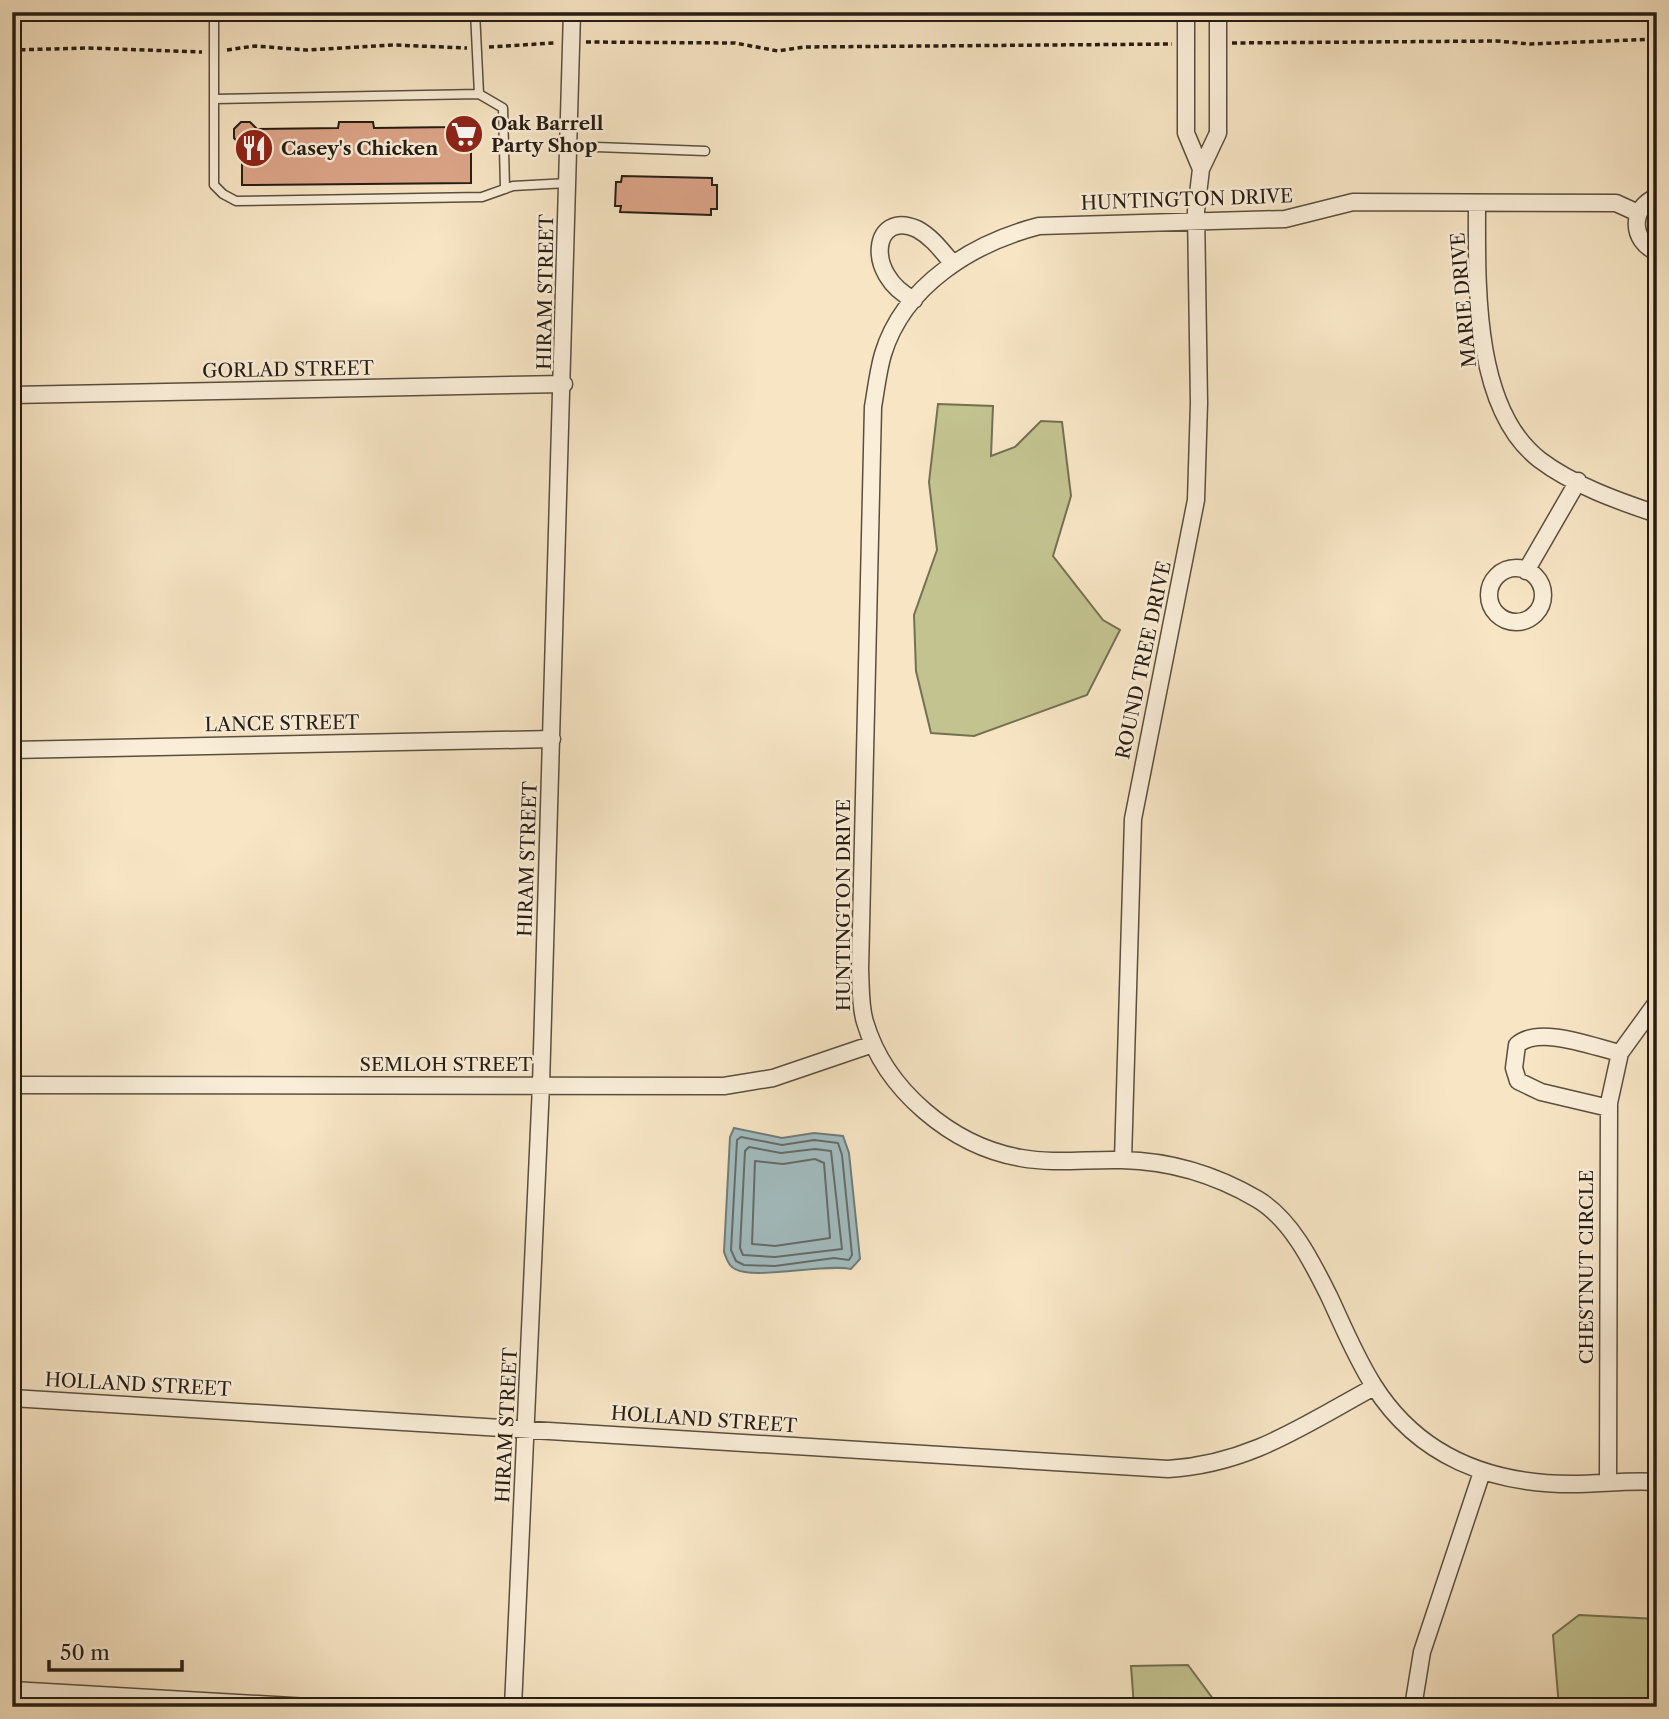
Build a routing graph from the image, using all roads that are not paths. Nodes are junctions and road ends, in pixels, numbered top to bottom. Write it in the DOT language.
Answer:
graph roads {
  1 [pos="214,12"];
  2 [pos="475,12"];
  3 [pos="572,12"];
  4 [pos="1186,12"];
  5 [pos="1218,12"];
  6 [pos="479,94"];
  7 [pos="214,99"];
  8 [pos="569,146"];
  9 [pos="705,151"];
  10 [pos="1202,169"];
  11 [pos="568,183"];
  12 [pos="505,189"];
  13 [pos="1657,197"];
  14 [pos="1477,203"];
  15 [pos="1638,213"];
  16 [pos="1195,223"];
  17 [pos="1657,252"];
  18 [pos="953,264"];
  19 [pos="914,300"];
  20 [pos="564,384"];
  21 [pos="12,395"];
  22 [pos="1578,481"];
  23 [pos="1657,514"];
  24 [pos="1526,570"];
  25 [pos="552,739"];
  26 [pos="12,750"];
  27 [pos="1657,1002"];
  28 [pos="873,1044"];
  29 [pos="1620,1053"];
  30 [pos="12,1085"];
  31 [pos="541,1085"];
  32 [pos="1609,1108"];
  33 [pos="1123,1160"];
  34 [pos="1374,1387"];
  35 [pos="12,1398"];
  36 [pos="528,1429"];
  37 [pos="1482,1472"];
  38 [pos="1608,1482"];
  39 [pos="1657,1482"];
  40 [pos="12,1690"];
  41 [pos="309,1707"];
  42 [pos="513,1707"];
  43 [pos="1413,1707"];
  1 -- 7 [label="lane"];
  2 -- 6 [label="lane"];
  3 -- 8 [label="street, HIRAM STREET"];
  4 -- 10 [label="street"];
  5 -- 10 [label="street, ROUND TREE DRIVE"];
  6 -- 7 [label="lane"];
  6 -- 12 [label="lane"];
  7 -- 12 [label="lane"];
  8 -- 9 [label="lane"];
  8 -- 11 [label="street, HIRAM STREET"];
  10 -- 16 [label="street, ROUND TREE DRIVE"];
  11 -- 12 [label="lane"];
  11 -- 20 [label="street, HIRAM STREET"];
  13 -- 15 [label="street"];
  14 -- 15 [label="street, HUNTINGTON DRIVE"];
  14 -- 16 [label="street, HUNTINGTON DRIVE"];
  14 -- 22 [label="street, MARIE DRIVE"];
  15 -- 17 [label="street"];
  16 -- 18 [label="street, HUNTINGTON DRIVE"];
  16 -- 33 [label="street, ROUND TREE DRIVE"];
  18 -- 19 [label="street, HUNTINGTON DRIVE"];
  18 -- 19 [label="street"];
  19 -- 28 [label="street, HUNTINGTON DRIVE"];
  20 -- 21 [label="street, GORLAD STREET"];
  20 -- 25 [label="street, HIRAM STREET"];
  22 -- 23 [label="street, MARIE DRIVE"];
  22 -- 24 [label="street"];
  25 -- 26 [label="street, LANCE STREET"];
  25 -- 31 [label="street, HIRAM STREET"];
  27 -- 29 [label="street, CHESTNUT CIRCLE"];
  28 -- 31 [label="street, SEMLOH STREET"];
  28 -- 33 [label="street, HUNTINGTON DRIVE"];
  29 -- 32 [label="street, CHESTNUT CIRCLE"];
  29 -- 32 [label="street"];
  30 -- 31 [label="street, SEMLOH STREET"];
  31 -- 36 [label="street, HIRAM STREET"];
  32 -- 38 [label="street, CHESTNUT CIRCLE"];
  33 -- 34 [label="street, HUNTINGTON DRIVE"];
  34 -- 36 [label="street, HOLLAND STREET"];
  34 -- 37 [label="street, HUNTINGTON DRIVE"];
  35 -- 36 [label="street, HOLLAND STREET"];
  36 -- 42 [label="street, HIRAM STREET"];
  37 -- 38 [label="street, HUNTINGTON DRIVE"];
  37 -- 43 [label="street"];
  38 -- 39 [label="street, HUNTINGTON DRIVE"];
  40 -- 41 [label="street"];
}
